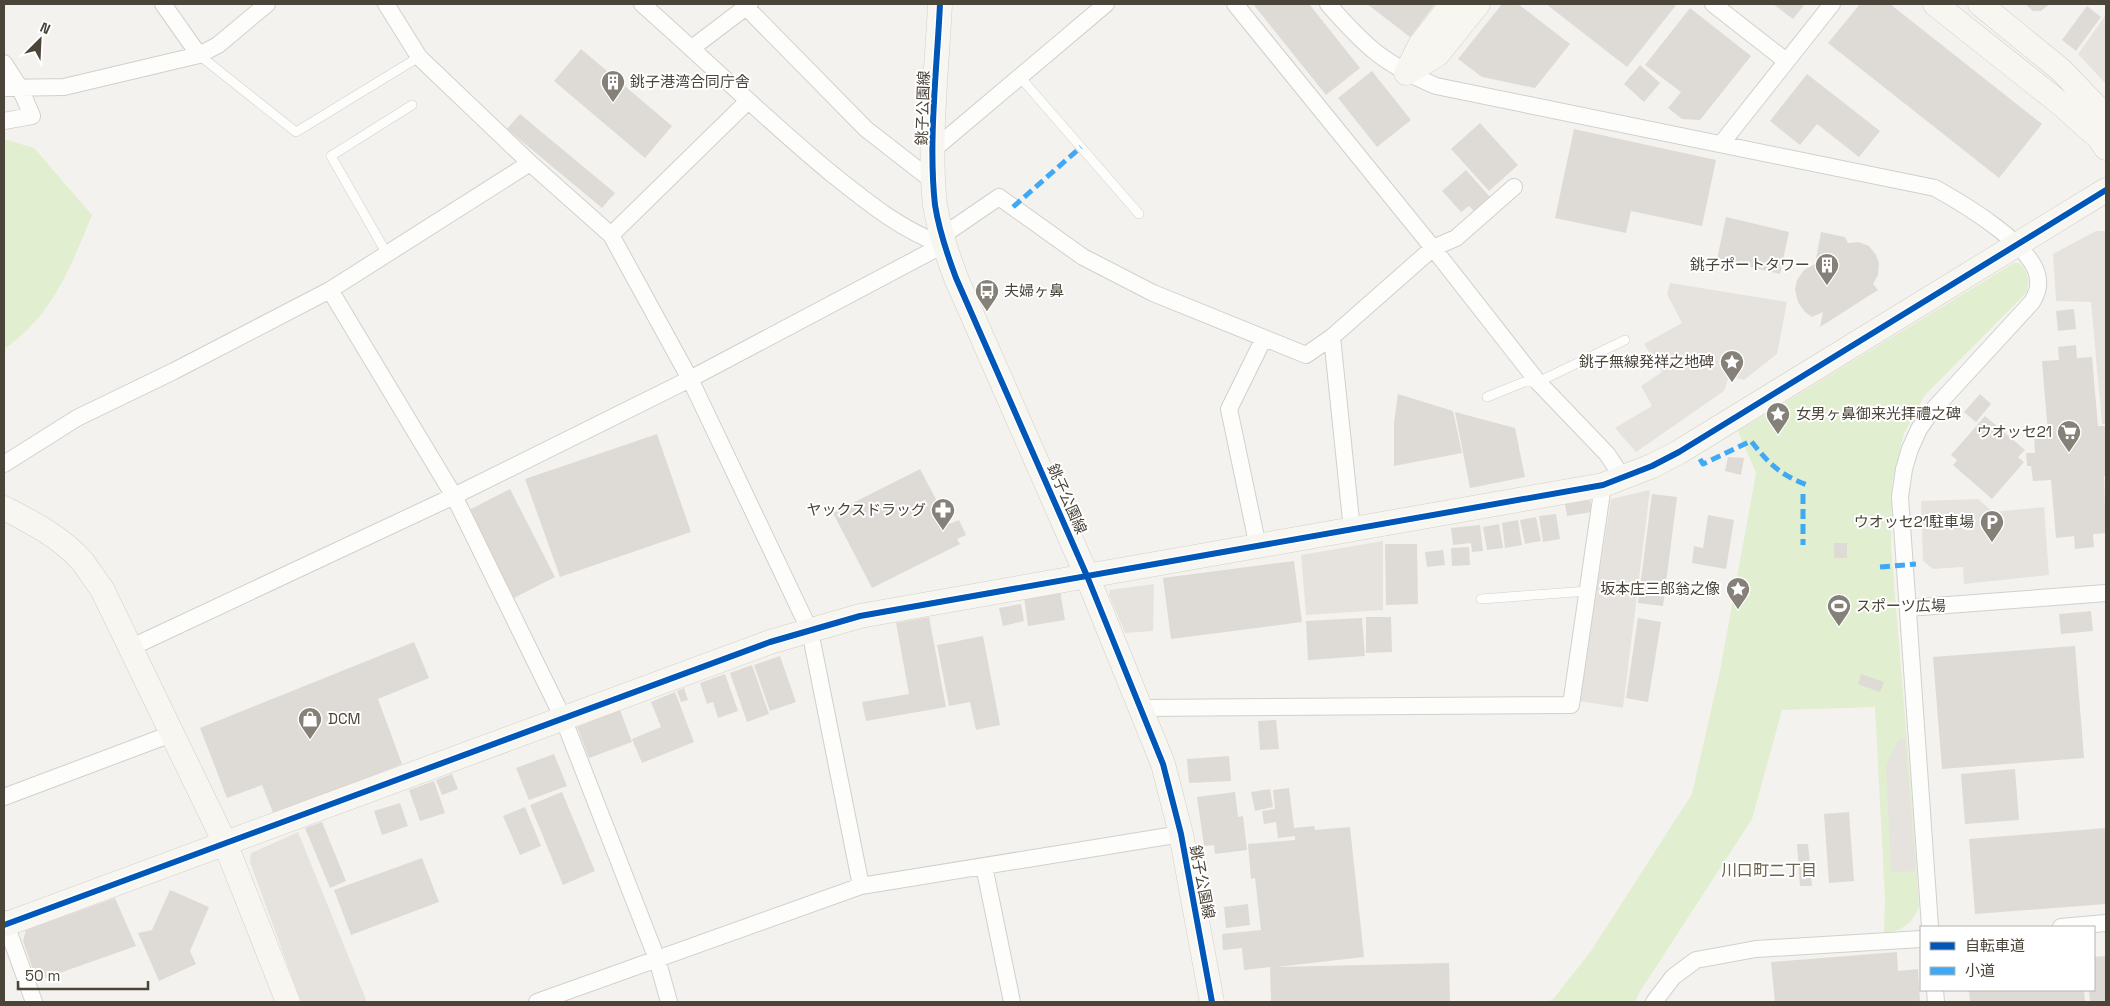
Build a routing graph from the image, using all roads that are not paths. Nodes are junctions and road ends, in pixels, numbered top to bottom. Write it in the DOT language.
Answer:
graph roads {
  1 [pos="163,4"];
  2 [pos="267,4"];
  3 [pos="386,4"];
  4 [pos="642,4"];
  5 [pos="940,4"];
  6 [pos="1106,4"];
  7 [pos="1235,4"];
  8 [pos="1328,4"];
  9 [pos="1452,4"];
  10 [pos="1478,4"];
  11 [pos="1713,4"];
  12 [pos="1832,4"];
  13 [pos="1934,4"];
  14 [pos="1980,4"];
  15 [pos="748,5"];
  16 [pos="692,48"];
  17 [pos="199,55"];
  18 [pos="419,57"];
  19 [pos="1786,61"];
  20 [pos="4,63"];
  21 [pos="1406,74"];
  22 [pos="1020,77"];
  23 [pos="12,88"];
  24 [pos="748,101"];
  25 [pos="412,105"];
  26 [pos="2106,117"];
  27 [pos="4,121"];
  28 [pos="1721,144"];
  29 [pos="2106,148"];
  30 [pos="933,150"];
  31 [pos="530,163"];
  32 [pos="934,182"];
  33 [pos="1514,187"];
  34 [pos="2106,190"];
  35 [pos="1139,214"];
  36 [pos="611,235"];
  37 [pos="943,241"];
  38 [pos="2016,245"];
  39 [pos="1433,248"];
  40 [pos="387,254"];
  41 [pos="330,290"];
  42 [pos="1332,337"];
  43 [pos="1264,338"];
  44 [pos="1625,340"];
  45 [pos="690,379"];
  46 [pos="1538,382"];
  47 [pos="1487,397"];
  48 [pos="4,464"];
  49 [pos="1613,482"];
  50 [pos="454,496"];
  51 [pos="4,508"];
  52 [pos="1352,530"];
  53 [pos="1258,547"];
  54 [pos="1087,576"];
  55 [pos="1588,591"];
  56 [pos="2106,593"];
  57 [pos="1481,598"];
  58 [pos="1908,608"];
  59 [pos="810,630"];
  60 [pos="132,647"];
  61 [pos="1141,708"];
  62 [pos="563,718"];
  63 [pos="174,733"];
  64 [pos="4,798"];
  65 [pos="1180,834"];
  66 [pos="225,843"];
  67 [pos="984,866"];
  68 [pos="861,886"];
  69 [pos="4,923"];
  70 [pos="2106,924"];
  71 [pos="1930,926"];
  72 [pos="2076,926"];
  73 [pos="1920,939"];
  74 [pos="657,959"];
  75 [pos="34,1002"];
  76 [pos="288,1002"];
  77 [pos="537,1002"];
  78 [pos="669,1002"];
  79 [pos="1012,1002"];
  80 [pos="1212,1002"];
  81 [pos="1654,1002"];
  1 -- 17 [label="street"];
  2 -- 17 [label="street"];
  3 -- 18 [label="street"];
  4 -- 16 [label="street"];
  5 -- 30 [label="street, 銚子公園線"];
  6 -- 22 [label="street"];
  7 -- 39 [label="street"];
  8 -- 21 [label="street"];
  9 -- 21 [label="street"];
  10 -- 21 [label="street"];
  11 -- 19 [label="street"];
  12 -- 19 [label="street"];
  13 -- 29 [label="street"];
  14 -- 26 [label="street"];
  15 -- 16 [label="street"];
  15 -- 32 [label="street"];
  16 -- 24 [label="street"];
  17 -- 18 [label="lane"];
  17 -- 23 [label="street"];
  18 -- 31 [label="street"];
  19 -- 28 [label="street"];
  20 -- 23 [label="street"];
  21 -- 28 [label="street"];
  22 -- 30 [label="street"];
  22 -- 35 [label="lane"];
  23 -- 27 [label="street"];
  24 -- 36 [label="street"];
  24 -- 37 [label="street"];
  25 -- 40 [label="lane"];
  28 -- 38 [label="street"];
  30 -- 32 [label="street, 銚子公園線"];
  31 -- 36 [label="street"];
  31 -- 40 [label="street"];
  32 -- 37 [label="street, 銚子公園線"];
  33 -- 39 [label="street"];
  34 -- 38 [label="street"];
  36 -- 45 [label="street"];
  37 -- 43 [label="street"];
  37 -- 45 [label="street"];
  37 -- 54 [label="street, 銚子公園線"];
  38 -- 49 [label="street"];
  38 -- 58 [label="street"];
  39 -- 42 [label="street"];
  39 -- 46 [label="street"];
  40 -- 41 [label="street"];
  41 -- 48 [label="street"];
  41 -- 50 [label="street"];
  42 -- 43 [label="street"];
  42 -- 52 [label="street"];
  43 -- 53 [label="street"];
  44 -- 46 [label="lane"];
  45 -- 50 [label="street"];
  45 -- 59 [label="street"];
  46 -- 47 [label="lane"];
  46 -- 49 [label="street"];
  49 -- 52 [label="street"];
  49 -- 55 [label="street"];
  50 -- 60 [label="street"];
  50 -- 62 [label="street"];
  51 -- 60 [label="street"];
  52 -- 53 [label="street"];
  53 -- 54 [label="street"];
  54 -- 59 [label="street"];
  54 -- 61 [label="street, 銚子公園線"];
  55 -- 57 [label="lane"];
  55 -- 61 [label="street"];
  56 -- 58 [label="street"];
  58 -- 71 [label="street"];
  59 -- 62 [label="street"];
  59 -- 68 [label="street"];
  60 -- 63 [label="street"];
  61 -- 65 [label="street, 銚子公園線"];
  62 -- 66 [label="street"];
  62 -- 74 [label="street"];
  63 -- 64 [label="street"];
  63 -- 66 [label="street"];
  65 -- 67 [label="street"];
  65 -- 80 [label="street, 銚子公園線"];
  66 -- 69 [label="street"];
  66 -- 76 [label="street"];
  67 -- 68 [label="street"];
  67 -- 79 [label="street"];
  68 -- 74 [label="street"];
  69 -- 75 [label="street"];
  70 -- 72 [label="street"];
  73 -- 81 [label="street"];
  74 -- 77 [label="street"];
  74 -- 78 [label="street"];
}
